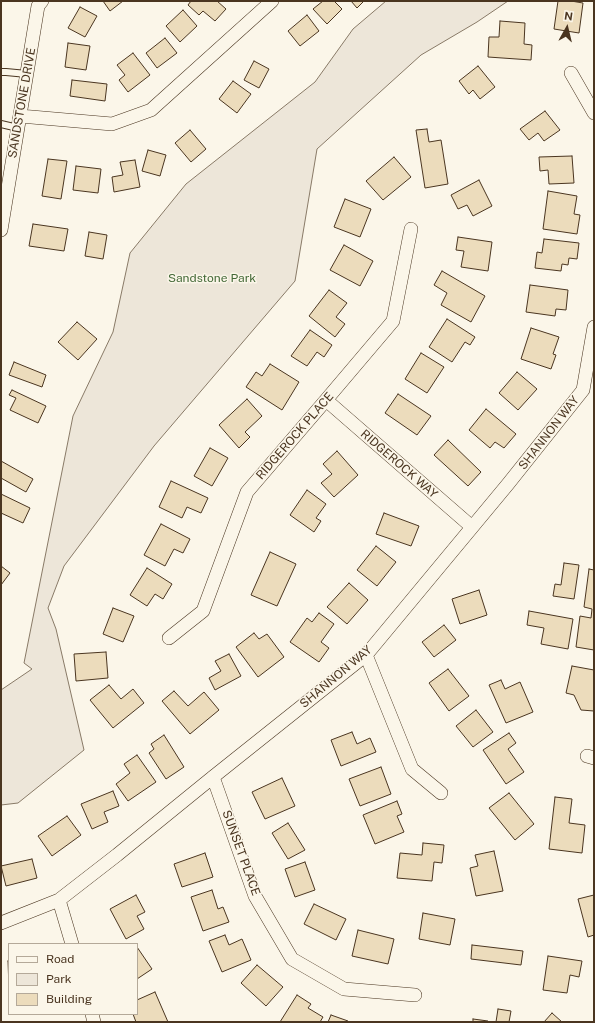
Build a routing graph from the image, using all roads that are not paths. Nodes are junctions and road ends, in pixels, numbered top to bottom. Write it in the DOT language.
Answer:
graph roads {
  1 [pos="42,1"];
  2 [pos="272,1"];
  3 [pos="1,72"];
  4 [pos="571,73"];
  5 [pos="27,74"];
  6 [pos="594,113"];
  7 [pos="19,122"];
  8 [pos="1,124"];
  9 [pos="411,229"];
  10 [pos="1,230"];
  11 [pos="594,327"];
  12 [pos="591,370"];
  13 [pos="326,400"];
  14 [pos="472,527"];
  15 [pos="169,638"];
  16 [pos="366,655"];
  17 [pos="213,777"];
  18 [pos="441,794"];
  19 [pos="59,900"];
  20 [pos="1,923"];
  21 [pos="72,943"];
  22 [pos="416,995"];
  1 -- 5 [label="street, SANDSTONE DRIVE"];
  2 -- 7 [label="street"];
  3 -- 5 [label="lane"];
  4 -- 6 [label="street"];
  5 -- 7 [label="street, SANDSTONE DRIVE"];
  7 -- 8 [label="lane"];
  7 -- 10 [label="street, SANDSTONE DRIVE"];
  9 -- 13 [label="street, RIDGEROCK PLACE"];
  11 -- 12 [label="street, SHANNON WAY"];
  12 -- 14 [label="street, SHANNON WAY"];
  13 -- 14 [label="street, RIDGEROCK WAY"];
  13 -- 15 [label="street, RIDGEROCK PLACE"];
  14 -- 16 [label="street, SHANNON WAY"];
  16 -- 17 [label="street, SHANNON WAY"];
  16 -- 18 [label="street"];
  17 -- 19 [label="street, SHANNON WAY"];
  17 -- 22 [label="street, SUNSET PLACE"];
  19 -- 20 [label="street, SHANNON WAY"];
  19 -- 21 [label="street"];
}
